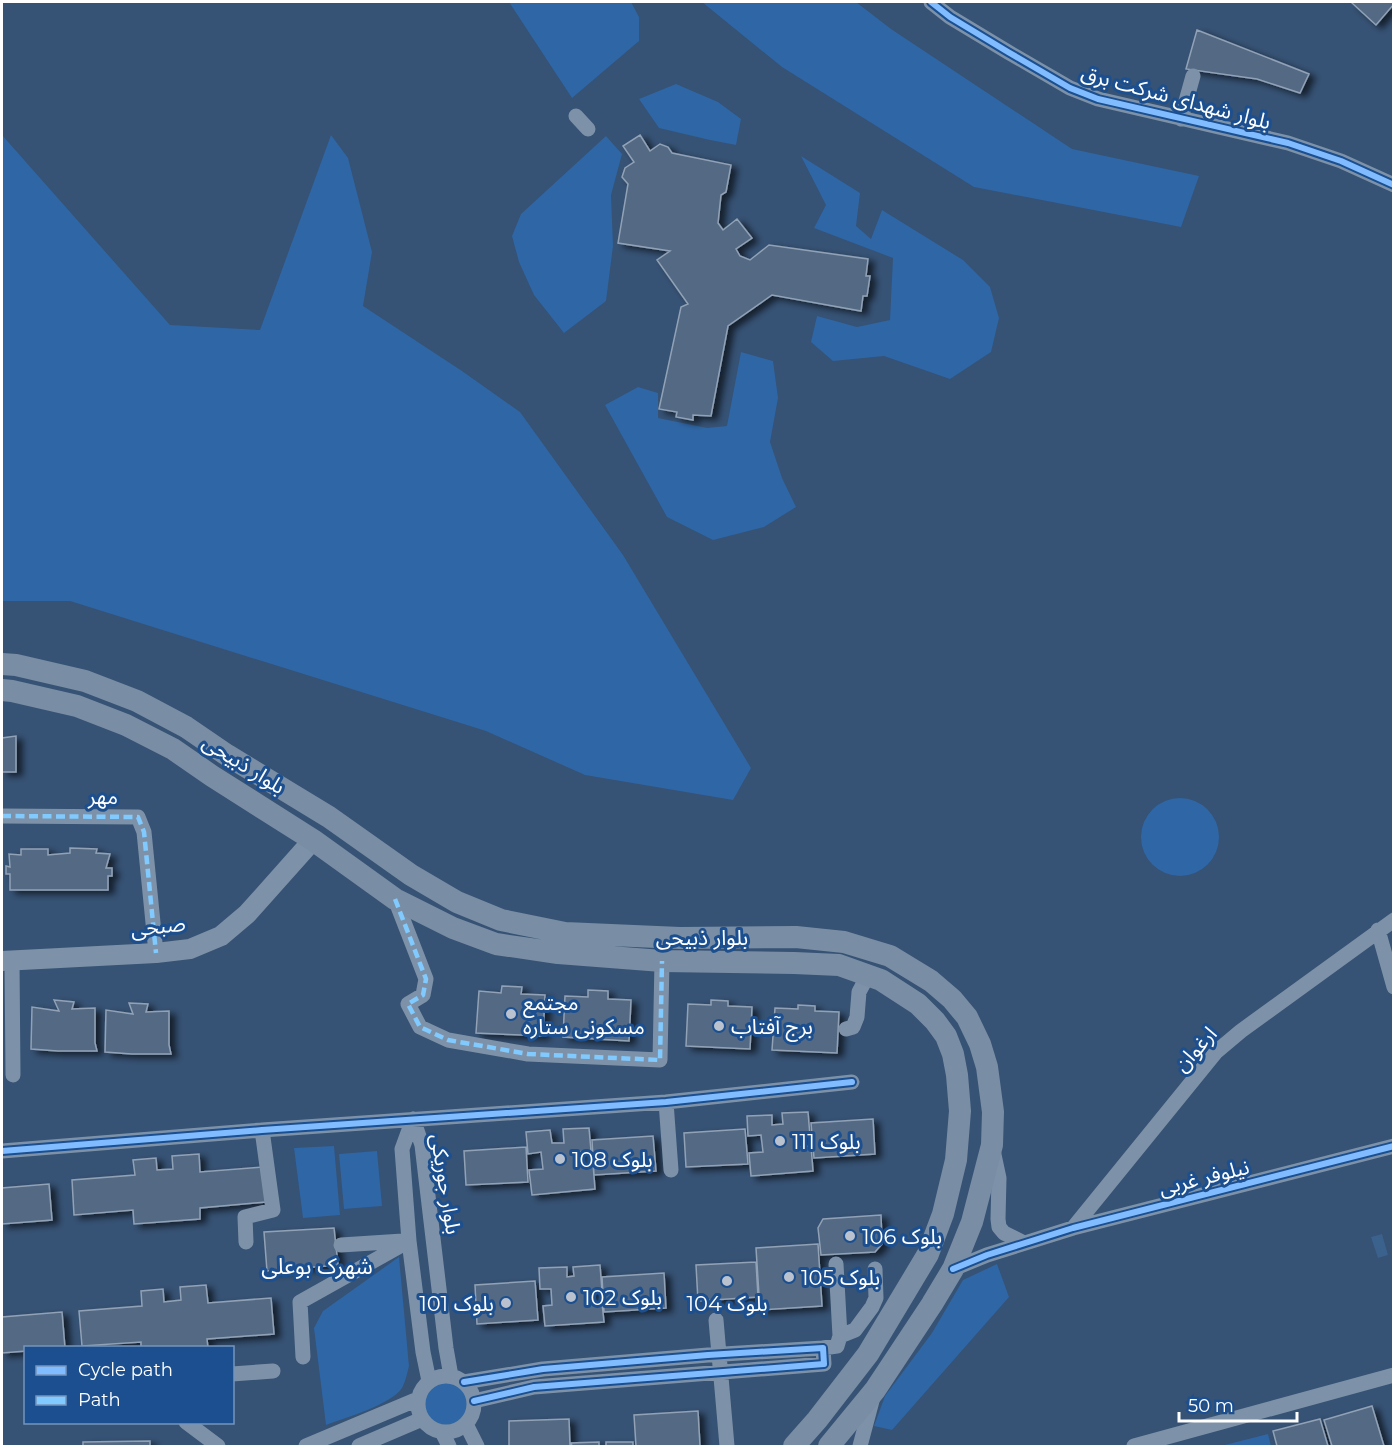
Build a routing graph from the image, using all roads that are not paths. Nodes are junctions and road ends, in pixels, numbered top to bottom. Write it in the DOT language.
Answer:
graph roads {
  1 [pos="931,2"];
  2 [pos="1193,76"];
  3 [pos="576,116"];
  4 [pos="1180,118"];
  5 [pos="588,129"];
  6 [pos="1394,185"];
  7 [pos="2,664"];
  8 [pos="2,690"];
  9 [pos="2,816"];
  10 [pos="329,817"];
  11 [pos="313,840"];
  12 [pos="395,899"];
  13 [pos="1394,920"];
  14 [pos="1378,930"];
  15 [pos="156,953"];
  16 [pos="7,961"];
  17 [pos="662,961"];
  18 [pos="868,975"];
  19 [pos="1394,987"];
  20 [pos="846,1029"];
  21 [pos="14,1075"];
  22 [pos="852,1082"];
  23 [pos="666,1102"];
  24 [pos="413,1119"];
  25 [pos="262,1130"];
  26 [pos="992,1145"];
  27 [pos="1394,1146"];
  28 [pos="2,1151"];
  29 [pos="671,1170"];
  30 [pos="1073,1228"];
  31 [pos="409,1241"];
  32 [pos="246,1242"];
  33 [pos="1024,1243"];
  34 [pos="341,1245"];
  35 [pos="836,1264"];
  36 [pos="875,1269"];
  37 [pos="953,1269"];
  38 [pos="716,1320"];
  39 [pos="840,1335"];
  40 [pos="824,1348"];
  41 [pos="719,1354"];
  42 [pos="303,1357"];
  43 [pos="273,1371"];
  44 [pos="721,1371"];
  45 [pos="234,1374"];
  46 [pos="1394,1375"];
  47 [pos="458,1379"];
  48 [pos="429,1381"];
  49 [pos="875,1390"];
  50 [pos="418,1399"];
  51 [pos="474,1401"];
  52 [pos="422,1419"];
  53 [pos="189,1424"];
  54 [pos="466,1424"];
  55 [pos="442,1432"];
  56 [pos="218,1446"];
  57 [pos="306,1446"];
  58 [pos="359,1446"];
  59 [pos="449,1446"];
  60 [pos="477,1446"];
  61 [pos="727,1446"];
  62 [pos="794,1446"];
  63 [pos="829,1446"];
  64 [pos="860,1446"];
  65 [pos="1134,1446"];
  1 -- 4 [label="street, بلوار شهدای شرکت برق"];
  2 -- 4 [label="street"];
  3 -- 5 [label="street"];
  4 -- 6 [label="street, بلوار شهدای شرکت برق"];
  7 -- 10 [label="main road, بلوار ذبیحی"];
  8 -- 11 [label="main road, بلوار ذبیحی"];
  9 -- 15 [label="street, مهر"];
  10 -- 11 [label="main road"];
  10 -- 26 [label="main road, بلوار ذبیحی"];
  11 -- 12 [label="main road, بلوار ذبیحی"];
  11 -- 15 [label="street, صبحی"];
  12 -- 17 [label="main road, بلوار ذبیحی"];
  12 -- 17 [label="street"];
  13 -- 14 [label="street, ارغوان"];
  14 -- 19 [label="street"];
  14 -- 30 [label="street, ارغوان"];
  15 -- 16 [label="street, صبحی"];
  16 -- 21 [label="street"];
  17 -- 18 [label="main road, بلوار ذبیحی"];
  18 -- 20 [label="street"];
  18 -- 62 [label="main road, بلوار ذبیحی"];
  22 -- 23 [label="street"];
  23 -- 24 [label="street"];
  23 -- 29 [label="street"];
  24 -- 25 [label="street"];
  24 -- 31 [label="street, بلوار جوریکی"];
  24 -- 47 [label="street, بلوار جوریکی"];
  25 -- 28 [label="street"];
  25 -- 32 [label="street"];
  26 -- 33 [label="street"];
  26 -- 37 [label="main road, بلوار ذبیحی"];
  27 -- 30 [label="street, نیلوفر غربی"];
  30 -- 33 [label="street, نیلوفر غربی"];
  31 -- 34 [label="street"];
  31 -- 42 [label="street"];
  31 -- 48 [label="street, بلوار جوریکی"];
  33 -- 37 [label="street, نیلوفر غربی"];
  35 -- 39 [label="street"];
  36 -- 39 [label="street"];
  37 -- 49 [label="main road, بلوار ذبیحی"];
  38 -- 41 [label="street"];
  39 -- 40 [label="street"];
  40 -- 41 [label="street"];
  40 -- 44 [label="street"];
  41 -- 44 [label="street"];
  41 -- 47 [label="street"];
  43 -- 45 [label="street"];
  44 -- 51 [label="street"];
  44 -- 61 [label="street"];
  46 -- 65 [label="street"];
  47 -- 48 [label="street"];
  47 -- 51 [label="street"];
  48 -- 50 [label="street"];
  49 -- 63 [label="main road, بلوار ذبیحی"];
  49 -- 64 [label="street"];
  50 -- 52 [label="street"];
  50 -- 57 [label="street"];
  51 -- 54 [label="street"];
  52 -- 55 [label="street"];
  52 -- 58 [label="street"];
  53 -- 56 [label="street"];
  54 -- 55 [label="street"];
  54 -- 60 [label="street"];
  55 -- 59 [label="street"];
}
